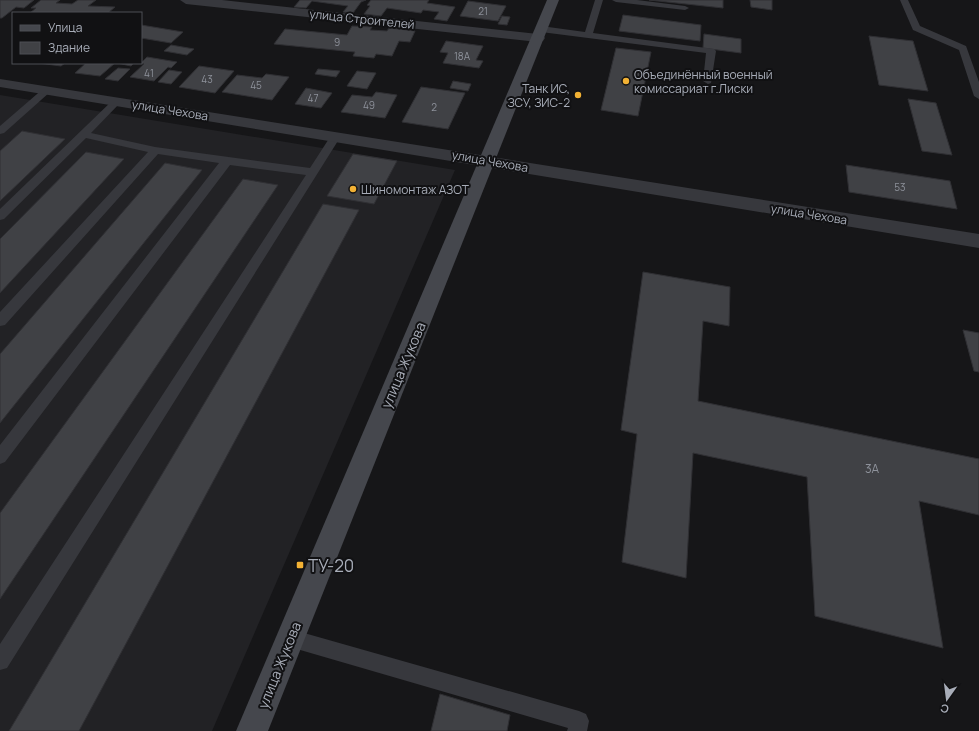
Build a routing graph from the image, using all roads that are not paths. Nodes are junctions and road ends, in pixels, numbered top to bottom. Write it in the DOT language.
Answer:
graph roads {
  1 [pos="186,0"];
  2 [pos="553,0"];
  3 [pos="599,0"];
  4 [pos="616,0"];
  5 [pos="904,0"];
  6 [pos="685,8"];
  7 [pos="540,34"];
  8 [pos="588,35"];
  9 [pos="708,81"];
  10 [pos="0,83"];
  11 [pos="47,90"];
  12 [pos="979,96"];
  13 [pos="117,101"];
  14 [pos="0,131"];
  15 [pos="83,134"];
  16 [pos="336,136"];
  17 [pos="155,150"];
  18 [pos="227,161"];
  19 [pos="488,161"];
  20 [pos="313,172"];
  21 [pos="0,216"];
  22 [pos="979,242"];
  23 [pos="0,321"];
  24 [pos="0,457"];
  25 [pos="290,638"];
  26 [pos="0,661"];
  27 [pos="252,731"];
  28 [pos="577,731"];
  1 -- 7 [label="street, улица Строителей"];
  2 -- 7 [label="street, улица Жукова"];
  3 -- 8 [label="lane"];
  4 -- 6 [label="lane"];
  5 -- 12 [label="lane"];
  7 -- 8 [label="lane"];
  7 -- 19 [label="street, улица Жукова"];
  8 -- 9 [label="lane"];
  10 -- 11 [label="street, улица Чехова"];
  11 -- 13 [label="street, улица Чехова"];
  11 -- 14 [label="lane"];
  13 -- 15 [label="lane"];
  13 -- 16 [label="street, улица Чехова"];
  15 -- 17 [label="lane"];
  15 -- 21 [label="lane"];
  16 -- 19 [label="street, улица Чехова"];
  16 -- 20 [label="lane"];
  17 -- 18 [label="lane"];
  17 -- 23 [label="lane"];
  18 -- 20 [label="lane"];
  18 -- 24 [label="lane"];
  19 -- 22 [label="street, улица Чехова"];
  19 -- 25 [label="street, улица Жукова"];
  20 -- 26 [label="lane"];
  25 -- 27 [label="street, улица Жукова"];
  25 -- 28 [label="lane"];
}
